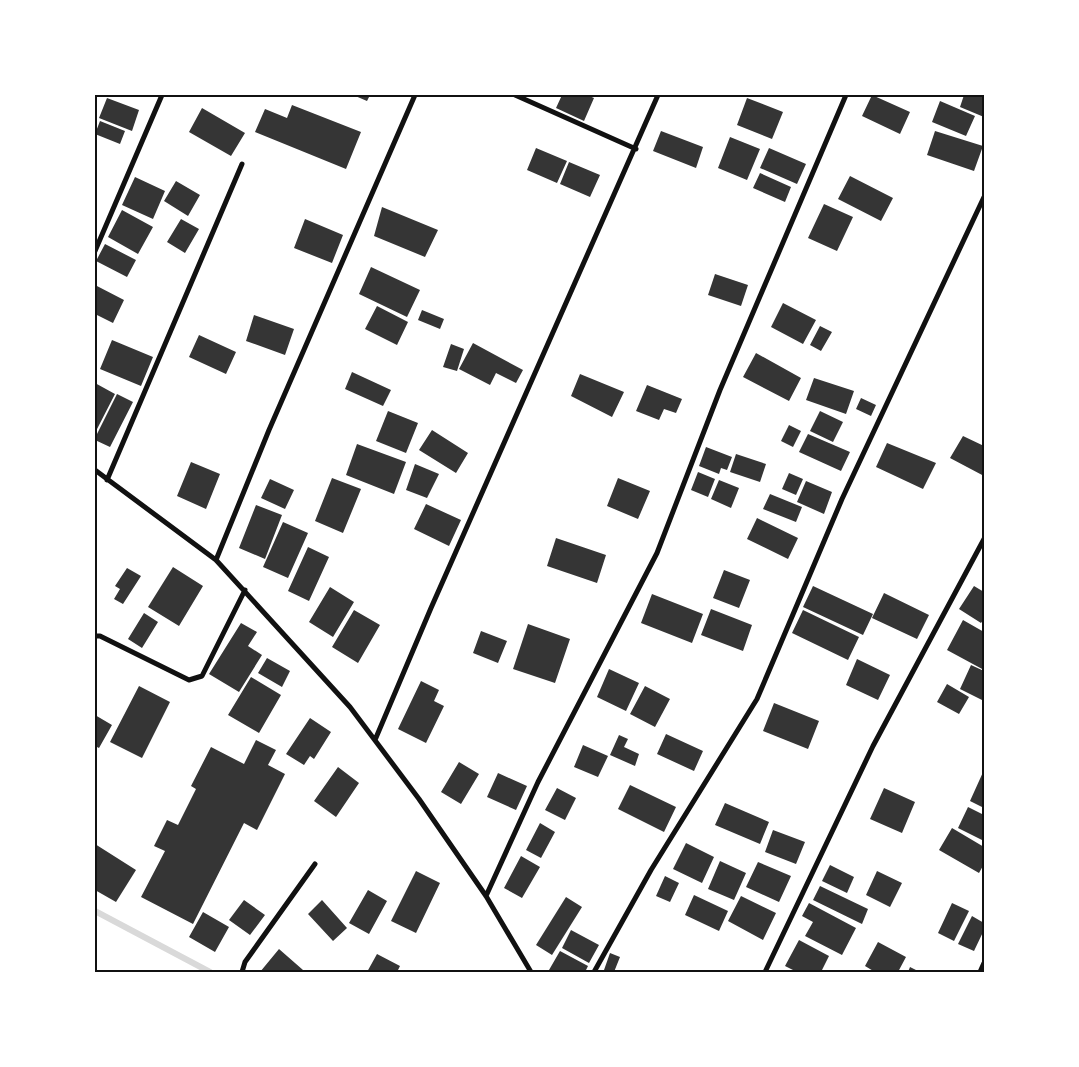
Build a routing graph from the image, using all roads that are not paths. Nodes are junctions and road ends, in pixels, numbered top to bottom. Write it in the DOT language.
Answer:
graph roads {
  1 [pos="162,95"];
  2 [pos="415,95"];
  3 [pos="515,95"];
  4 [pos="658,95"];
  5 [pos="846,95"];
  6 [pos="636,149"];
  7 [pos="242,164"];
  8 [pos="984,197"];
  9 [pos="95,251"];
  10 [pos="95,470"];
  11 [pos="107,480"];
  12 [pos="984,539"];
  13 [pos="216,560"];
  14 [pos="245,590"];
  15 [pos="95,636"];
  16 [pos="375,740"];
  17 [pos="315,864"];
  18 [pos="486,896"];
  19 [pos="984,963"];
  20 [pos="242,972"];
  21 [pos="532,972"];
  22 [pos="594,972"];
  23 [pos="765,972"];
  24 [pos="980,972"];
  1 -- 9 [label="street"];
  2 -- 13 [label="street"];
  3 -- 6 [label="street"];
  4 -- 6 [label="street"];
  5 -- 18 [label="street"];
  6 -- 16 [label="street"];
  7 -- 11 [label="street"];
  8 -- 22 [label="street"];
  10 -- 11 [label="street"];
  11 -- 13 [label="street"];
  12 -- 23 [label="street"];
  13 -- 14 [label="street"];
  14 -- 15 [label="street"];
  14 -- 16 [label="street"];
  16 -- 18 [label="street"];
  17 -- 20 [label="street"];
  18 -- 21 [label="street"];
  19 -- 24 [label="street"];
}
